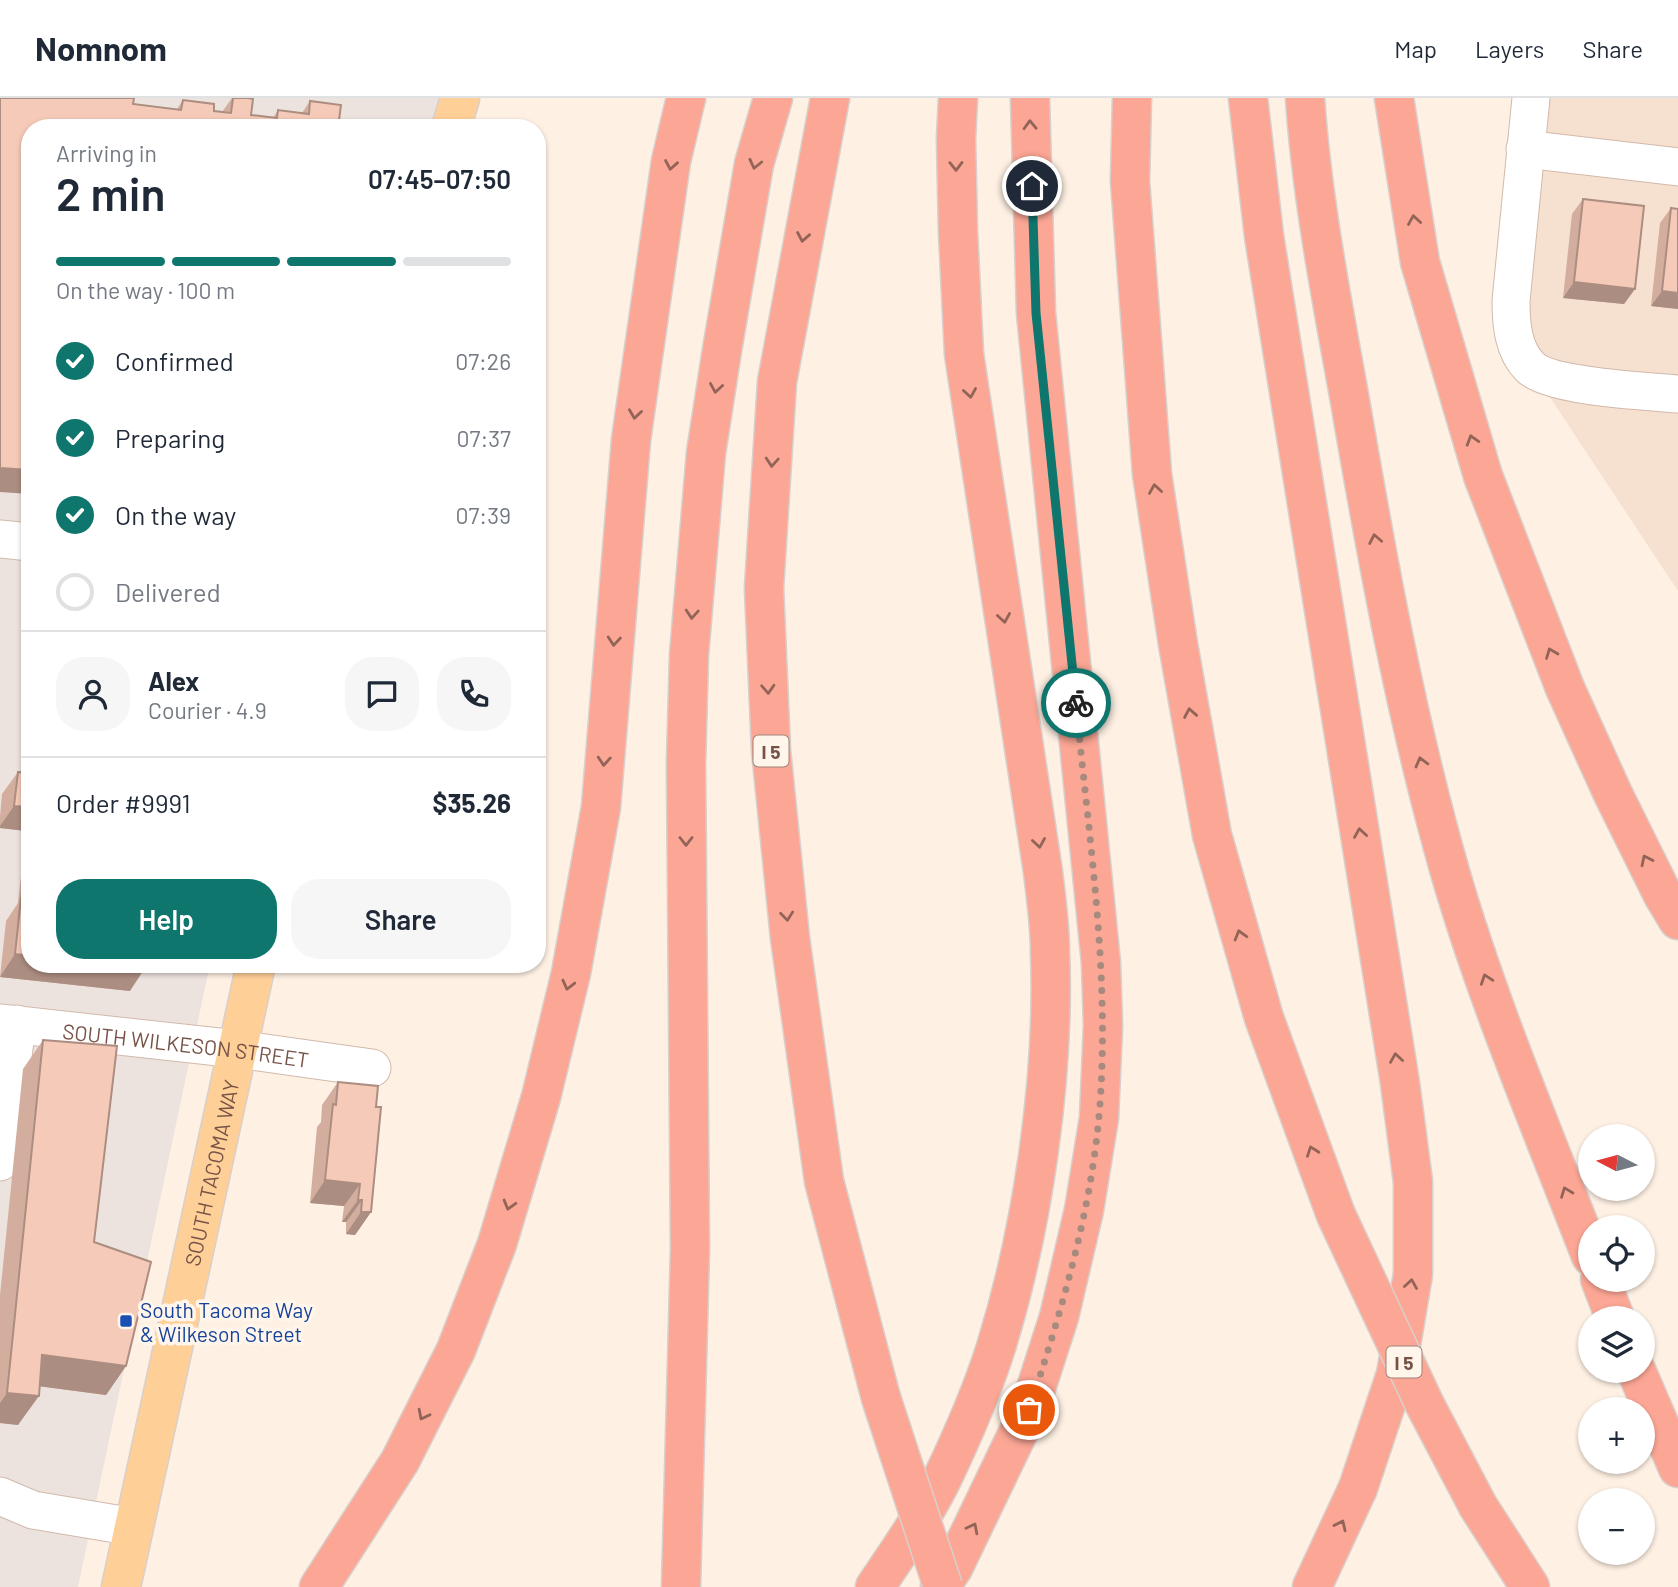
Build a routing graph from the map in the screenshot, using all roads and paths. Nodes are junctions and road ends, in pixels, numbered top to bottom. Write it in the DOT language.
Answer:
graph roads {
  1 [pos="460,98"];
  2 [pos="685,98"];
  3 [pos="773,98"];
  4 [pos="830,98"];
  5 [pos="958,98"];
  6 [pos="1030,98"];
  7 [pos="1132,98"];
  8 [pos="1248,98"];
  9 [pos="1305,98"];
  10 [pos="1394,98"];
  11 [pos="1531,98"];
  12 [pos="454,119"];
  13 [pos="1525,149"];
  14 [pos="1678,167"];
  15 [pos="1678,394"];
  16 [pos="0,539"];
  17 [pos="21,541"];
  18 [pos="1678,920"];
  19 [pos="254,973"];
  20 [pos="8,1023"];
  21 [pos="237,1049"];
  22 [pos="372,1068"];
  23 [pos="0,1162"];
  24 [pos="1578,1223"];
  25 [pos="1642,1383"];
  26 [pos="1678,1468"];
  27 [pos="0,1496"];
  28 [pos="134,1527"];
  29 [pos="121,1587"];
  30 [pos="319,1587"];
  31 [pos="681,1587"];
  32 [pos="875,1587"];
  33 [pos="941,1587"];
  34 [pos="1312,1587"];
  35 [pos="1530,1587"];
  1 -- 12 [label="main road"];
  2 -- 30 [label="highway, one-way"];
  3 -- 31 [label="highway, one-way"];
  4 -- 33 [label="highway, I 5, one-way, bridge"];
  5 -- 32 [label="highway, one-way"];
  33 -- 6 [label="highway, one-way"];
  35 -- 7 [label="highway, I 5, one-way, bridge"];
  34 -- 8 [label="highway, one-way"];
  24 -- 9 [label="highway, one-way"];
  18 -- 10 [label="highway, one-way"];
  11 -- 13 [label="street"];
  13 -- 14 [label="street"];
  13 -- 15 [label="street"];
  16 -- 17 [label="street"];
  19 -- 21 [label="main road, SOUTH TACOMA WAY"];
  20 -- 21 [label="street, SOUTH WILKESON STREET"];
  20 -- 23 [label="street"];
  21 -- 22 [label="street, SOUTH WILKESON STREET"];
  21 -- 28 [label="main road, SOUTH TACOMA WAY"];
  25 -- 26 [label="highway"];
  27 -- 28 [label="street"];
  28 -- 29 [label="main road, SOUTH TACOMA WAY"];
}
